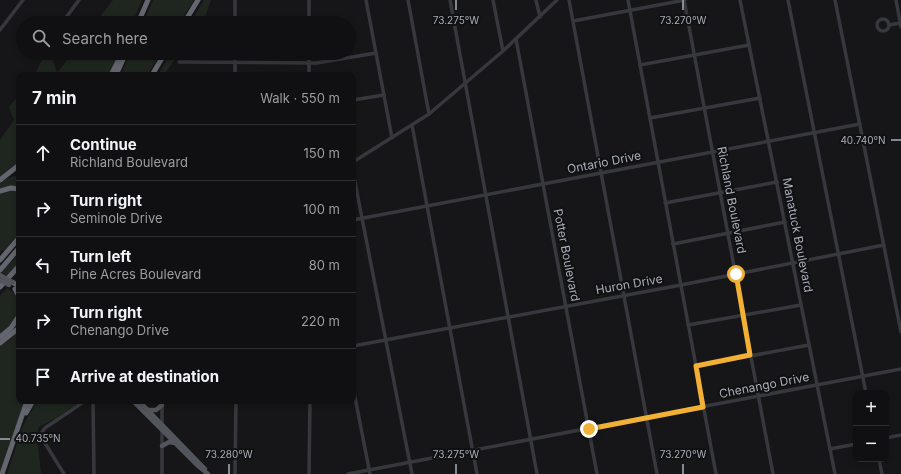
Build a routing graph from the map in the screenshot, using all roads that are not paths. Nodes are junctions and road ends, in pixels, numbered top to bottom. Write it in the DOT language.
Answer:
graph roads {
  1 [pos="23,0"];
  2 [pos="79,0"];
  3 [pos="148,0"];
  4 [pos="198,0"];
  5 [pos="235,0"];
  6 [pos="309,0"];
  7 [pos="366,0"];
  8 [pos="408,0"];
  9 [pos="450,0"];
  10 [pos="493,0"];
  11 [pos="536,0"];
  12 [pos="557,0"];
  13 [pos="569,0"];
  14 [pos="628,0"];
  15 [pos="685,0"];
  16 [pos="740,0"];
  17 [pos="788,0"];
  18 [pos="835,0"];
  19 [pos="896,0"];
  20 [pos="630,10"];
  21 [pos="67,16"];
  22 [pos="141,16"];
  23 [pos="188,16"];
  24 [pos="235,16"];
  25 [pos="309,16"];
  26 [pos="540,17"];
  27 [pos="573,21"];
  28 [pos="889,25"];
  29 [pos="900,25"];
  30 [pos="0,30"];
  31 [pos="516,39"];
  32 [pos="749,45"];
  33 [pos="503,51"];
  34 [pos="376,53"];
  35 [pos="694,55"];
  36 [pos="356,57"];
  37 [pos="118,60"];
  38 [pos="123,60"];
  39 [pos="161,60"];
  40 [pos="340,60"];
  41 [pos="179,62"];
  42 [pos="235,62"];
  43 [pos="309,63"];
  44 [pos="640,65"];
  45 [pos="112,72"];
  46 [pos="117,72"];
  47 [pos="154,72"];
  48 [pos="235,72"];
  49 [pos="309,72"];
  50 [pos="465,84"];
  51 [pos="384,95"];
  52 [pos="760,98"];
  53 [pos="356,100"];
  54 [pos="704,108"];
  55 [pos="429,114"];
  56 [pos="650,118"];
  57 [pos="860,124"];
  58 [pos="412,125"];
  59 [pos="815,132"];
  60 [pos="392,138"];
  61 [pos="769,141"];
  62 [pos="713,152"];
  63 [pos="356,160"];
  64 [pos="658,162"];
  65 [pos="16,167"];
  66 [pos="601,172"];
  67 [pos="0,180"];
  68 [pos="777,182"];
  69 [pos="543,184"];
  70 [pos="356,187"];
  71 [pos="16,189"];
  72 [pos="0,191"];
  73 [pos="720,192"];
  74 [pos="485,194"];
  75 [pos="665,203"];
  76 [pos="427,206"];
  77 [pos="362,218"];
  78 [pos="356,219"];
  79 [pos="785,222"];
  80 [pos="728,233"];
  81 [pos="16,242"];
  82 [pos="673,244"];
  83 [pos="884,245"];
  84 [pos="16,251"];
  85 [pos="838,254"];
  86 [pos="0,260"];
  87 [pos="793,263"];
  88 [pos="16,269"];
  89 [pos="0,270"];
  90 [pos="736,274"];
  91 [pos="0,275"];
  92 [pos="0,280"];
  93 [pos="10,284"];
  94 [pos="681,285"];
  95 [pos="0,287"];
  96 [pos="16,288"];
  97 [pos="624,295"];
  98 [pos="801,304"];
  99 [pos="566,306"];
  100 [pos="743,315"];
  101 [pos="508,317"];
  102 [pos="16,320"];
  103 [pos="688,325"];
  104 [pos="450,328"];
  105 [pos="16,330"];
  106 [pos="901,332"];
  107 [pos="0,337"];
  108 [pos="386,340"];
  109 [pos="0,343"];
  110 [pos="809,344"];
  111 [pos="356,345"];
  112 [pos="750,355"];
  113 [pos="696,366"];
  114 [pos="901,369"];
  115 [pos="863,376"];
  116 [pos="817,385"];
  117 [pos="865,390"];
  118 [pos="758,396"];
  119 [pos="356,402"];
  120 [pos="26,404"];
  121 [pos="31,404"];
  122 [pos="81,404"];
  123 [pos="93,404"];
  124 [pos="137,404"];
  125 [pos="142,404"];
  126 [pos="161,404"];
  127 [pos="162,404"];
  128 [pos="236,404"];
  129 [pos="310,404"];
  130 [pos="703,407"];
  131 [pos="148,410"];
  132 [pos="647,417"];
  133 [pos="19,424"];
  134 [pos="162,427"];
  135 [pos="589,429"];
  136 [pos="901,435"];
  137 [pos="889,437"];
  138 [pos="531,439"];
  139 [pos="175,443"];
  140 [pos="853,445"];
  141 [pos="162,446"];
  142 [pos="830,449"];
  143 [pos="472,451"];
  144 [pos="410,462"];
  145 [pos="880,462"];
  146 [pos="370,472"];
  147 [pos="2,474"];
  148 [pos="64,474"];
  149 [pos="94,474"];
  150 [pos="162,474"];
  151 [pos="208,474"];
  152 [pos="235,474"];
  153 [pos="310,474"];
  154 [pos="348,474"];
  155 [pos="412,474"];
  156 [pos="477,474"];
  157 [pos="537,474"];
  158 [pos="597,474"];
  159 [pos="657,474"];
  160 [pos="716,474"];
  161 [pos="772,474"];
  162 [pos="835,474"];
  163 [pos="882,474"];
  1 -- 30 [label="street"];
  2 -- 21 [label="street"];
  3 -- 22 [label="highway"];
  4 -- 23 [label="highway"];
  5 -- 24 [label="street"];
  6 -- 25 [label="street"];
  7 -- 34 [label="street"];
  8 -- 55 [label="street"];
  9 -- 50 [label="street"];
  10 -- 33 [label="street"];
  11 -- 26 [label="street"];
  12 -- 26 [label="street"];
  13 -- 27 [label="street"];
  14 -- 20 [label="street"];
  15 -- 20 [label="street"];
  15 -- 35 [label="street, Richland Boulevard"];
  16 -- 32 [label="street, Manatuck Boulevard"];
  17 -- 59 [label="street"];
  18 -- 57 [label="street"];
  19 -- 29 [label="street"];
  20 -- 27 [label="street"];
  20 -- 44 [label="street"];
  26 -- 31 [label="street"];
  27 -- 66 [label="street"];
  28 -- 29 [label="street"];
  31 -- 33 [label="street"];
  31 -- 69 [label="street, Potter Boulevard"];
  32 -- 35 [label="street"];
  32 -- 52 [label="street, Manatuck Boulevard"];
  33 -- 50 [label="street"];
  34 -- 36 [label="street"];
  34 -- 51 [label="street"];
  35 -- 44 [label="street"];
  35 -- 54 [label="street, Richland Boulevard"];
  37 -- 45 [label="highway"];
  38 -- 46 [label="highway"];
  39 -- 47 [label="highway"];
  40 -- 43 [label="street"];
  41 -- 42 [label="street"];
  42 -- 43 [label="street"];
  42 -- 48 [label="street"];
  43 -- 49 [label="street"];
  44 -- 56 [label="street"];
  50 -- 55 [label="street"];
  50 -- 74 [label="street"];
  51 -- 53 [label="street"];
  51 -- 60 [label="street"];
  52 -- 54 [label="street"];
  52 -- 61 [label="street, Manatuck Boulevard"];
  54 -- 56 [label="street"];
  54 -- 62 [label="street, Richland Boulevard"];
  55 -- 58 [label="street"];
  56 -- 64 [label="street"];
  57 -- 59 [label="street, Ontario Drive"];
  57 -- 83 [label="street"];
  58 -- 60 [label="street"];
  58 -- 76 [label="street"];
  59 -- 61 [label="street, Ontario Drive"];
  59 -- 85 [label="street"];
  60 -- 63 [label="street"];
  61 -- 62 [label="street, Ontario Drive"];
  61 -- 68 [label="street, Manatuck Boulevard"];
  62 -- 64 [label="street, Ontario Drive"];
  62 -- 73 [label="street, Richland Boulevard"];
  64 -- 66 [label="street, Ontario Drive"];
  64 -- 75 [label="street"];
  65 -- 67 [label="highway"];
  66 -- 69 [label="street, Ontario Drive"];
  66 -- 97 [label="street"];
  68 -- 73 [label="street"];
  68 -- 79 [label="street, Manatuck Boulevard"];
  69 -- 74 [label="street, Ontario Drive"];
  69 -- 99 [label="street, Potter Boulevard"];
  70 -- 77 [label="street"];
  71 -- 72 [label="highway"];
  73 -- 75 [label="street"];
  73 -- 80 [label="street, Richland Boulevard"];
  74 -- 76 [label="street, Ontario Drive"];
  74 -- 101 [label="street"];
  75 -- 82 [label="street"];
  76 -- 77 [label="street, Ontario Drive"];
  76 -- 104 [label="street"];
  77 -- 78 [label="street, Ontario Drive"];
  77 -- 108 [label="street"];
  79 -- 80 [label="street"];
  79 -- 87 [label="street, Manatuck Boulevard"];
  80 -- 82 [label="street"];
  80 -- 90 [label="street, Richland Boulevard"];
  81 -- 86 [label="highway"];
  82 -- 94 [label="street"];
  83 -- 85 [label="street, Huron Drive"];
  83 -- 106 [label="street"];
  84 -- 89 [label="highway"];
  85 -- 87 [label="street, Huron Drive"];
  85 -- 115 [label="street"];
  87 -- 90 [label="street, Huron Drive"];
  87 -- 98 [label="street, Manatuck Boulevard"];
  88 -- 95 [label="highway"];
  90 -- 94 [label="street, Huron Drive"];
  90 -- 100 [label="street, Richland Boulevard"];
  91 -- 93 [label="main road, bridge"];
  92 -- 93 [label="main road, bridge"];
  93 -- 96 [label="highway"];
  94 -- 97 [label="street, Huron Drive"];
  94 -- 103 [label="street"];
  97 -- 99 [label="street, Huron Drive"];
  97 -- 132 [label="street"];
  98 -- 100 [label="street"];
  98 -- 110 [label="street, Manatuck Boulevard"];
  99 -- 101 [label="street, Huron Drive"];
  99 -- 135 [label="street, Potter Boulevard"];
  100 -- 103 [label="street"];
  100 -- 112 [label="street, Richland Boulevard"];
  101 -- 104 [label="street, Huron Drive"];
  101 -- 138 [label="street"];
  102 -- 107 [label="highway"];
  103 -- 113 [label="street"];
  104 -- 108 [label="street, Huron Drive"];
  104 -- 143 [label="street"];
  105 -- 109 [label="highway"];
  108 -- 111 [label="street, Huron Drive"];
  108 -- 144 [label="street"];
  110 -- 112 [label="street"];
  110 -- 116 [label="street, Manatuck Boulevard"];
  112 -- 113 [label="street"];
  112 -- 118 [label="street, Richland Boulevard"];
  113 -- 130 [label="street"];
  114 -- 115 [label="street, Chenango Drive"];
  115 -- 116 [label="street, Chenango Drive"];
  115 -- 117 [label="street"];
  116 -- 118 [label="street, Chenango Drive"];
  116 -- 142 [label="street, Manatuck Boulevard"];
  118 -- 130 [label="street, Chenango Drive"];
  118 -- 161 [label="street, Richland Boulevard"];
  119 -- 146 [label="street"];
  120 -- 133 [label="highway"];
  121 -- 133 [label="highway"];
  122 -- 148 [label="street"];
  123 -- 149 [label="street"];
  124 -- 134 [label="main road"];
  125 -- 131 [label="main road"];
  126 -- 131 [label="main road"];
  127 -- 134 [label="street"];
  128 -- 152 [label="street"];
  129 -- 153 [label="street"];
  130 -- 132 [label="street, Chenango Drive"];
  130 -- 160 [label="street"];
  131 -- 134 [label="main road"];
  132 -- 135 [label="street, Chenango Drive"];
  132 -- 159 [label="street"];
  133 -- 147 [label="highway"];
  134 -- 139 [label="main road"];
  134 -- 141 [label="street"];
  134 -- 151 [label="main road"];
  135 -- 138 [label="street, Chenango Drive"];
  135 -- 158 [label="street, Potter Boulevard"];
  136 -- 137 [label="street"];
  138 -- 143 [label="street, Chenango Drive"];
  138 -- 157 [label="street"];
  139 -- 141 [label="main road"];
  139 -- 151 [label="main road"];
  140 -- 142 [label="street"];
  141 -- 150 [label="street"];
  142 -- 162 [label="street, Manatuck Boulevard"];
  143 -- 144 [label="street, Chenango Drive"];
  143 -- 156 [label="street"];
  144 -- 146 [label="street, Chenango Drive"];
  144 -- 155 [label="street"];
  145 -- 163 [label="street"];
  146 -- 154 [label="street, Chenango Drive"];
}
